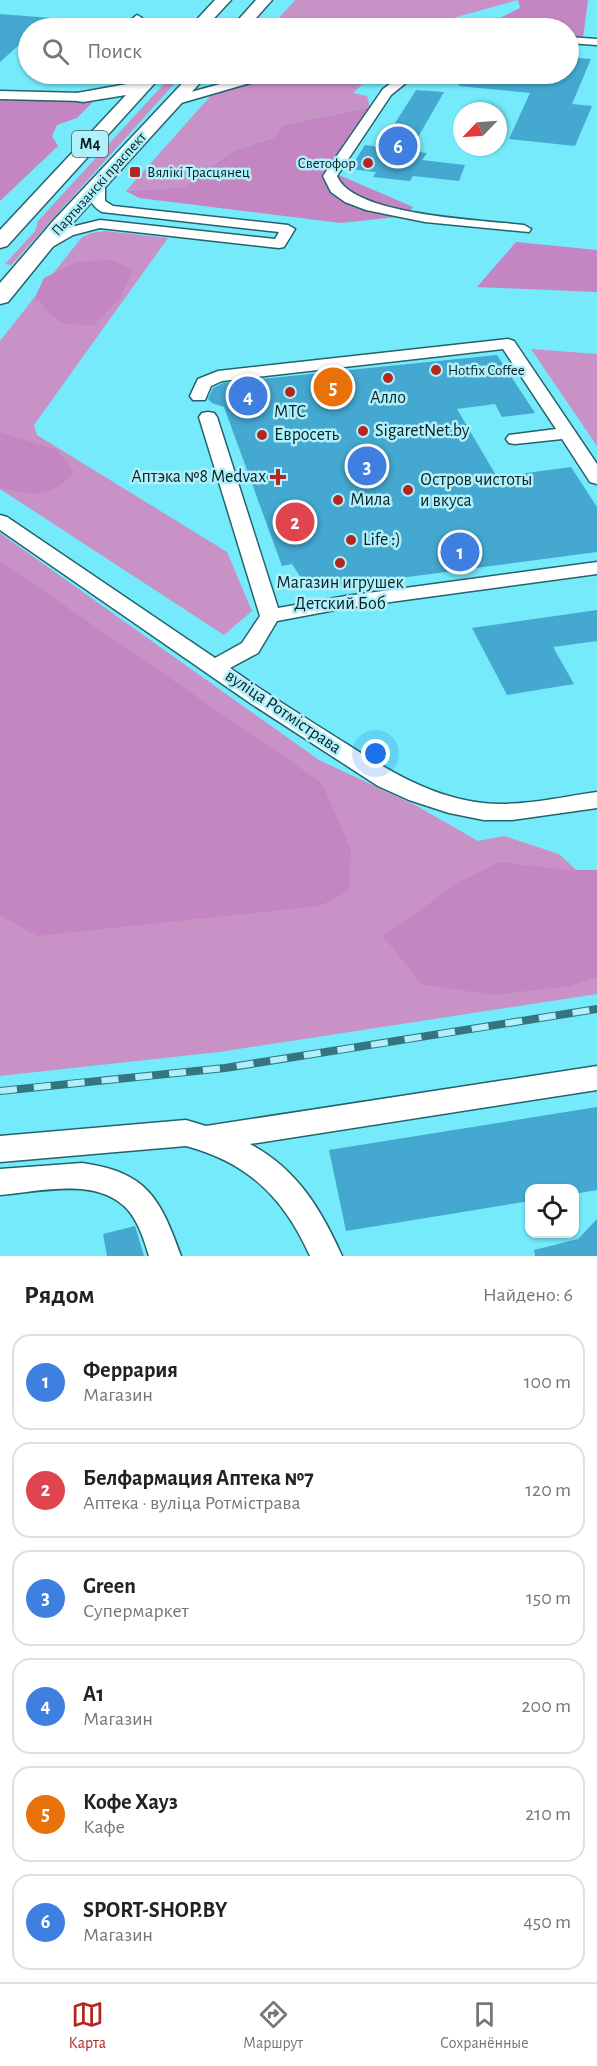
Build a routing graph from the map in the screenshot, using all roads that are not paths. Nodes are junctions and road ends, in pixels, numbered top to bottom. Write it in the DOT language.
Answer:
graph roads {
  1 [pos="264,0"];
  2 [pos="215,4"];
  3 [pos="204,18"];
  4 [pos="248,18"];
  5 [pos="579,41"];
  6 [pos="597,42"];
  7 [pos="134,84"];
  8 [pos="145,84"];
  9 [pos="191,84"];
  10 [pos="228,84"];
  11 [pos="398,84"];
  12 [pos="4,95"];
  13 [pos="84,97"];
  14 [pos="177,100"];
  15 [pos="115,117"];
  16 [pos="98,185"];
  17 [pos="524,229"];
  18 [pos="0,242"];
  19 [pos="42,247"];
  20 [pos="9,273"];
  21 [pos="0,297"];
  22 [pos="200,396"];
  23 [pos="207,417"];
  24 [pos="566,433"];
  25 [pos="514,439"];
  26 [pos="597,478"];
  27 [pos="0,520"];
  28 [pos="597,568"];
  29 [pos="270,616"];
  30 [pos="216,667"];
  31 [pos="597,800"];
  32 [pos="597,1078"];
  33 [pos="209,1138"];
  34 [pos="0,1149"];
  35 [pos="0,1182"];
  36 [pos="165,1256"];
  37 [pos="326,1256"];
  1 -- 4 [label="highway"];
  2 -- 3 [label="highway"];
  5 -- 6 [label="street"];
  7 -- 13 [label="highway"];
  8 -- 15 [label="highway, Партызанскі праспект / М4"];
  9 -- 14 [label="highway, Партызанскі праспект / М4"];
  10 -- 14 [label="street"];
  11 -- 17 [label="street"];
  12 -- 13 [label="street"];
  13 -- 15 [label="highway"];
  14 -- 16 [label="highway, Партызанскі праспект / М4"];
  15 -- 18 [label="highway, Партызанскі праспект / М4"];
  16 -- 19 [label="highway, Партызанскі праспект / М4"];
  16 -- 19 [label="street"];
  19 -- 20 [label="highway, Партызанскі праспект / М4"];
  20 -- 21 [label="highway, Партызанскі праспект / М4"];
  22 -- 24 [label="street"];
  23 -- 29 [label="street"];
  24 -- 25 [label="street"];
  24 -- 26 [label="street"];
  27 -- 30 [label="street, вуліца Ротмістрава"];
  28 -- 29 [label="street"];
  29 -- 30 [label="street"];
  30 -- 31 [label="street, вуліца Ротмістрава"];
  32 -- 33 [label="street"];
  33 -- 34 [label="street"];
  33 -- 37 [label="street"];
  35 -- 36 [label="street"];
}
